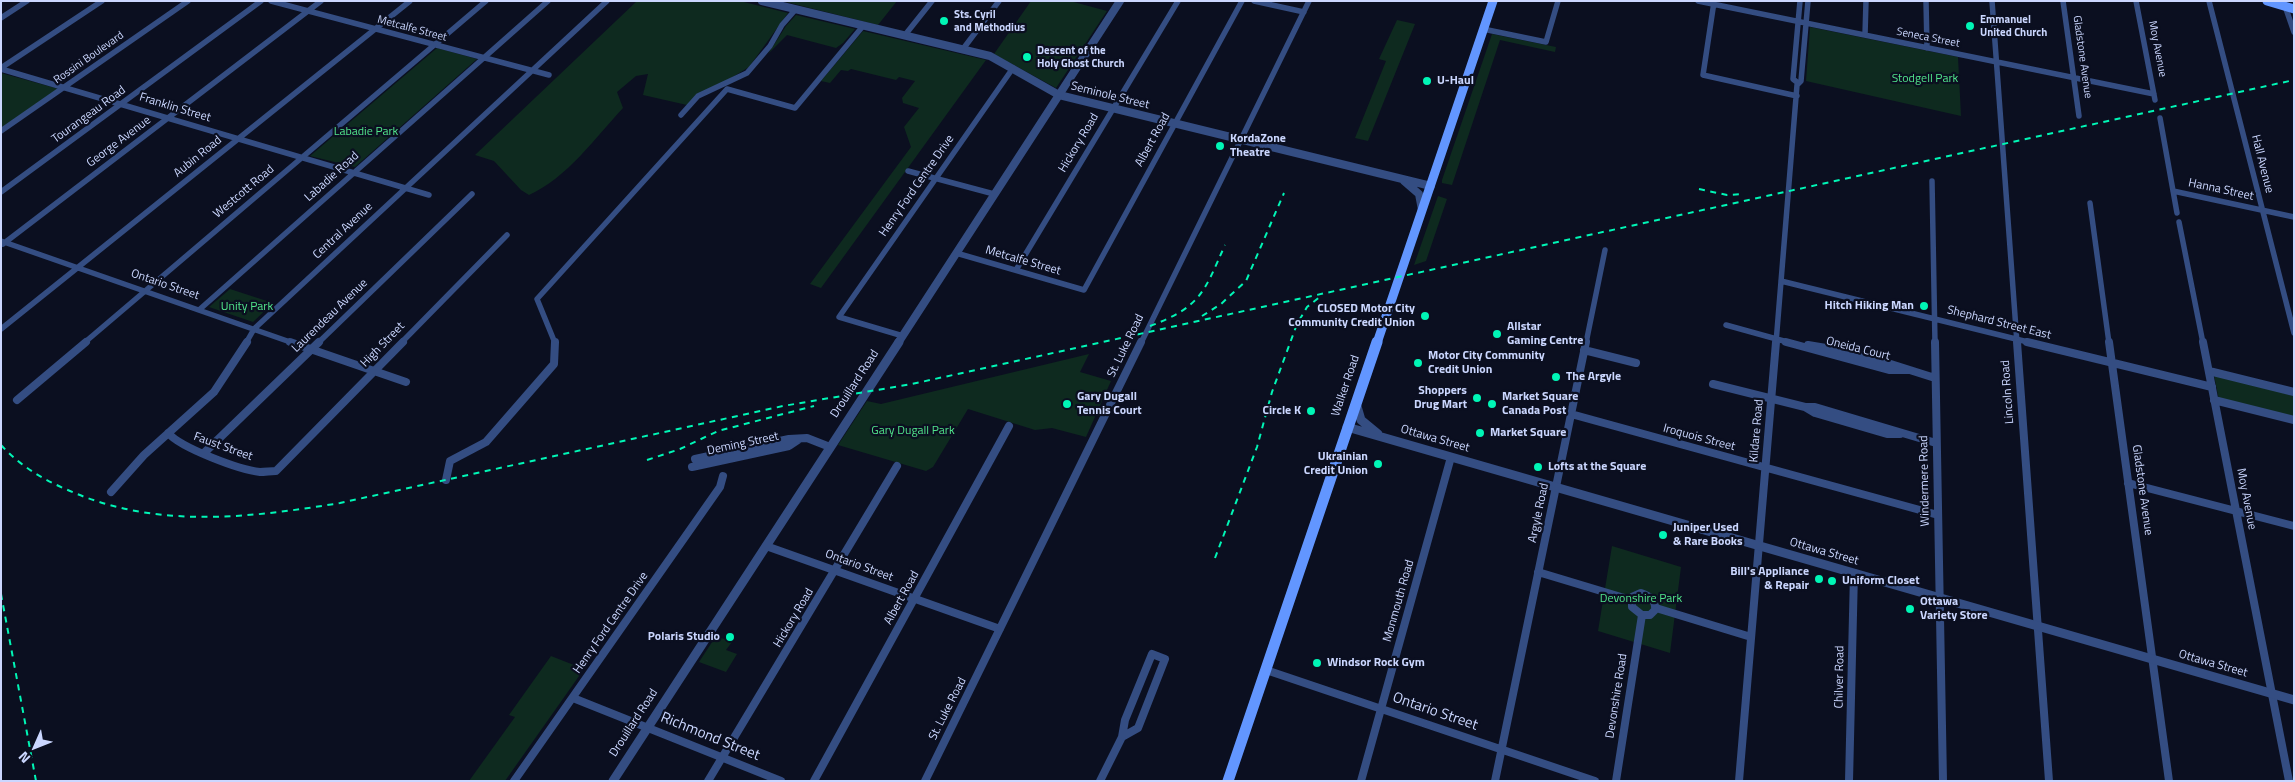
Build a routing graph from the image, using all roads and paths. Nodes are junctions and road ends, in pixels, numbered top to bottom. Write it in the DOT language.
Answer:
graph roads {
  1 [pos="27,1"];
  2 [pos="102,1"];
  3 [pos="188,1"];
  4 [pos="261,1"];
  5 [pos="271,1"];
  6 [pos="321,1"];
  7 [pos="410,1"];
  8 [pos="486,1"];
  9 [pos="548,1"];
  10 [pos="607,1"];
  11 [pos="762,1"];
  12 [pos="932,1"];
  13 [pos="999,1"];
  14 [pos="1120,1"];
  15 [pos="1178,1"];
  16 [pos="1242,1"];
  17 [pos="1254,1"];
  18 [pos="1309,1"];
  19 [pos="1493,1"];
  20 [pos="1558,1"];
  21 [pos="1698,1"];
  22 [pos="1800,1"];
  23 [pos="1808,1"];
  24 [pos="1866,1"];
  25 [pos="1926,1"];
  26 [pos="1992,1"];
  27 [pos="2063,1"];
  28 [pos="2136,1"];
  29 [pos="2209,1"];
  30 [pos="2272,2"];
  31 [pos="1714,3"];
  32 [pos="2285,6"];
  33 [pos="796,9"];
  34 [pos="2294,9"];
  35 [pos="308,11"];
  36 [pos="1304,12"];
  37 [pos="1,18"];
  38 [pos="1798,22"];
  39 [pos="1806,23"];
  40 [pos="863,26"];
  41 [pos="375,29"];
  42 [pos="1484,29"];
  43 [pos="2294,32"];
  44 [pos="1865,35"];
  45 [pos="905,36"];
  46 [pos="435,45"];
  47 [pos="1927,48"];
  48 [pos="963,49"];
  49 [pos="484,58"];
  50 [pos="1996,62"];
  51 [pos="1,68"];
  52 [pos="1013,68"];
  53 [pos="532,71"];
  54 [pos="548,76"];
  55 [pos="2073,77"];
  56 [pos="1798,83"];
  57 [pos="66,86"];
  58 [pos="2154,94"];
  59 [pos="1060,95"];
  60 [pos="1797,96"];
  61 [pos="2156,100"];
  62 [pos="122,104"];
  63 [pos="1113,108"];
  64 [pos="681,115"];
  65 [pos="2079,116"];
  66 [pos="169,118"];
  67 [pos="2160,118"];
  68 [pos="1175,123"];
  69 [pos="1,131"];
  70 [pos="239,138"];
  71 [pos="1241,140"];
  72 [pos="302,157"];
  73 [pos="908,171"];
  74 [pos="354,173"];
  75 [pos="936,178"];
  76 [pos="1397,178"];
  77 [pos="1932,181"];
  78 [pos="1430,186"];
  79 [pos="406,188"];
  80 [pos="2173,191"];
  81 [pos="1,192"];
  82 [pos="472,194"];
  83 [pos="994,194"];
  84 [pos="429,195"];
  85 [pos="2090,203"];
  86 [pos="1422,210"];
  87 [pos="2262,211"];
  88 [pos="2177,213"];
  89 [pos="2294,217"];
  90 [pos="2179,222"];
  91 [pos="507,235"];
  92 [pos="2,243"];
  93 [pos="1605,250"];
  94 [pos="956,253"];
  95 [pos="78,268"];
  96 [pos="1016,270"];
  97 [pos="1781,281"];
  98 [pos="1084,290"];
  99 [pos="144,291"];
  100 [pos="199,310"];
  101 [pos="1934,318"];
  102 [pos="1726,324"];
  103 [pos="254,329"];
  104 [pos="1,330"];
  105 [pos="2294,333"];
  106 [pos="903,336"];
  107 [pos="1776,337"];
  108 [pos="2016,339"];
  109 [pos="311,349"];
  110 [pos="1584,350"];
  111 [pos="2112,362"];
  112 [pos="1636,363"];
  113 [pos="374,371"];
  114 [pos="2209,371"];
  115 [pos="1935,378"];
  116 [pos="406,382"];
  117 [pos="1713,384"];
  118 [pos="2212,387"];
  119 [pos="2294,392"];
  120 [pos="1771,399"];
  121 [pos="17,400"];
  122 [pos="2214,400"];
  123 [pos="1356,402"];
  124 [pos="1571,414"];
  125 [pos="2294,420"];
  126 [pos="1009,426"];
  127 [pos="1347,427"];
  128 [pos="168,433"];
  129 [pos="1385,438"];
  130 [pos="1936,443"];
  131 [pos="830,447"];
  132 [pos="204,453"];
  133 [pos="1451,457"];
  134 [pos="693,463"];
  135 [pos="897,466"];
  136 [pos="1765,468"];
  137 [pos="276,471"];
  138 [pos="723,476"];
  139 [pos="446,480"];
  140 [pos="2128,483"];
  141 [pos="1556,487"];
  142 [pos="111,492"];
  143 [pos="2236,511"];
  144 [pos="1938,515"];
  145 [pos="2294,526"];
  146 [pos="766,546"];
  147 [pos="1759,546"];
  148 [pos="835,571"];
  149 [pos="1538,572"];
  150 [pos="1854,573"];
  151 [pos="1939,598"];
  152 [pos="914,600"];
  153 [pos="1631,600"];
  154 [pos="1656,608"];
  155 [pos="1642,615"];
  156 [pos="2038,626"];
  157 [pos="1000,629"];
  158 [pos="1751,637"];
  159 [pos="2152,659"];
  160 [pos="1266,670"];
  161 [pos="2272,694"];
  162 [pos="573,698"];
  163 [pos="2294,700"];
  164 [pos="1381,709"];
  165 [pos="648,727"];
  166 [pos="1122,737"];
  167 [pos="1501,750"];
  168 [pos="723,757"];
  169 [pos="514,781"];
  170 [pos="613,781"];
  171 [pos="708,781"];
  172 [pos="781,781"];
  173 [pos="814,781"];
  174 [pos="925,781"];
  175 [pos="1100,781"];
  176 [pos="1228,781"];
  177 [pos="1361,781"];
  178 [pos="1495,781"];
  179 [pos="1595,781"];
  180 [pos="1616,781"];
  181 [pos="1739,781"];
  182 [pos="1849,781"];
  183 [pos="1943,781"];
  184 [pos="2049,781"];
  185 [pos="2169,781"];
  186 [pos="2289,781"];
  1 -- 37 [label="street"];
  2 -- 51 [label="street"];
  3 -- 57 [label="street, Rossini Boulevard"];
  4 -- 62 [label="street, Tourangeau Road"];
  5 -- 35 [label="street, Metcalfe Street"];
  6 -- 35 [label="street, George Avenue"];
  7 -- 41 [label="street, Aubin Road"];
  8 -- 46 [label="street, Westcott Road"];
  9 -- 49 [label="street, Labadie Road"];
  10 -- 53 [label="street, Central Avenue"];
  11 -- 33 [label="street, Seminole Street"];
  12 -- 45 [label="street"];
  13 -- 48 [label="street"];
  14 -- 59 [label="street, Drouillard Road"];
  15 -- 63 [label="street, Hickory Road"];
  16 -- 68 [label="street, Albert Road"];
  17 -- 36 [label="street"];
  18 -- 36 [label="street, St. Luke Road"];
  19 -- 42 [label="main road, Walker Road"];
  20 -- 42 [label="street"];
  21 -- 31 [label="street, Seneca Street"];
  22 -- 38 [label="street, Kildare Road"];
  23 -- 39 [label="street, Kildare Road"];
  24 -- 44 [label="street"];
  25 -- 47 [label="street"];
  26 -- 50 [label="street, Lincoln Road"];
  27 -- 55 [label="street, Gladstone Avenue"];
  28 -- 58 [label="street, Moy Avenue"];
  29 -- 87 [label="street, Hall Avenue"];
  30 -- 32 [label="main road"];
  31 -- 38 [label="street, Seneca Street"];
  31 -- 60 [label="street"];
  32 -- 34 [label="main road"];
  32 -- 43 [label="street"];
  33 -- 40 [label="street, Seminole Street"];
  33 -- 64 [label="street"];
  35 -- 41 [label="street, Metcalfe Street"];
  35 -- 66 [label="street, George Avenue"];
  36 -- 71 [label="street, St. Luke Road"];
  38 -- 39 [label="street, Seneca Street"];
  38 -- 56 [label="street, Kildare Road"];
  39 -- 44 [label="street, Seneca Street"];
  39 -- 56 [label="street, Kildare Road"];
  40 -- 45 [label="street, Seminole Street"];
  40 -- 139 [label="street"];
  41 -- 46 [label="street, Metcalfe Street"];
  41 -- 70 [label="street, Aubin Road"];
  42 -- 78 [label="main road, Walker Road"];
  44 -- 47 [label="street, Seneca Street"];
  45 -- 48 [label="street, Seminole Street"];
  46 -- 49 [label="street, Metcalfe Street"];
  46 -- 72 [label="street, Westcott Road"];
  47 -- 50 [label="street, Seneca Street"];
  48 -- 52 [label="street, Seminole Street"];
  49 -- 53 [label="street, Metcalfe Street"];
  49 -- 74 [label="street, Labadie Road"];
  50 -- 55 [label="street, Seneca Street"];
  50 -- 108 [label="street, Lincoln Road"];
  51 -- 57 [label="street, Franklin Street"];
  52 -- 59 [label="street, Seminole Street"];
  52 -- 75 [label="street, Henry Ford Centre Drive"];
  53 -- 54 [label="street, Metcalfe Street"];
  53 -- 79 [label="street, Central Avenue"];
  55 -- 58 [label="street, Seneca Street"];
  55 -- 65 [label="street, Gladstone Avenue"];
  56 -- 60 [label="street, Kildare Road"];
  57 -- 62 [label="street, Franklin Street"];
  57 -- 69 [label="street, Rossini Boulevard"];
  58 -- 61 [label="street, Moy Avenue"];
  59 -- 63 [label="street, Seminole Street"];
  59 -- 83 [label="street, Drouillard Road"];
  60 -- 97 [label="street, Kildare Road"];
  62 -- 66 [label="street, Franklin Street"];
  62 -- 81 [label="street, Tourangeau Road"];
  63 -- 68 [label="street, Seminole Street"];
  63 -- 96 [label="street, Hickory Road"];
  66 -- 70 [label="street, Franklin Street"];
  66 -- 92 [label="street, George Avenue"];
  67 -- 80 [label="street"];
  68 -- 71 [label="street, Seminole Street"];
  68 -- 98 [label="street, Albert Road"];
  70 -- 72 [label="street, Franklin Street"];
  70 -- 95 [label="street, Aubin Road"];
  71 -- 76 [label="street, Seminole Street"];
  71 -- 157 [label="street, St. Luke Road"];
  72 -- 74 [label="street, Franklin Street"];
  72 -- 99 [label="street, Westcott Road"];
  73 -- 75 [label="street"];
  74 -- 79 [label="street, Franklin Street"];
  74 -- 100 [label="street, Labadie Road"];
  75 -- 83 [label="street"];
  75 -- 106 [label="street, Henry Ford Centre Drive"];
  76 -- 78 [label="street, Seminole Street"];
  76 -- 86 [label="street"];
  77 -- 101 [label="street, Windermere Road"];
  78 -- 86 [label="main road, Walker Road"];
  79 -- 84 [label="street, Franklin Street"];
  79 -- 103 [label="street, Central Avenue"];
  80 -- 87 [label="street, Hanna Street"];
  80 -- 88 [label="street"];
  82 -- 109 [label="street, Laurendeau Avenue"];
  83 -- 94 [label="street, Drouillard Road"];
  85 -- 111 [label="street, Gladstone Avenue"];
  86 -- 123 [label="main road, Walker Road"];
  87 -- 89 [label="street, Hanna Street"];
  87 -- 105 [label="street, Hall Avenue"];
  90 -- 114 [label="street, Moy Avenue"];
  91 -- 113 [label="street, High Street"];
  92 -- 95 [label="street, Ontario Street"];
  93 -- 110 [label="street, Argyle Road"];
  94 -- 96 [label="street, Metcalfe Street"];
  94 -- 106 [label="street, Drouillard Road"];
  95 -- 99 [label="street, Ontario Street"];
  95 -- 104 [label="street, Aubin Road"];
  96 -- 98 [label="street, Metcalfe Street"];
  97 -- 101 [label="street, Shephard Street East"];
  97 -- 107 [label="street, Kildare Road"];
  99 -- 100 [label="street, Ontario Street"];
  99 -- 121 [label="street, Westcott Road"];
  100 -- 103 [label="street, Ontario Street"];
  101 -- 108 [label="street, Shephard Street East"];
  101 -- 115 [label="street, Windermere Road"];
  102 -- 107 [label="street, Oneida Court"];
  103 -- 109 [label="street, Ontario Street"];
  103 -- 128 [label="street, Central Avenue"];
  106 -- 131 [label="street, Drouillard Road"];
  107 -- 115 [label="street, Oneida Court"];
  107 -- 120 [label="street, Kildare Road"];
  108 -- 111 [label="street, Shephard Street East"];
  108 -- 156 [label="street, Lincoln Road"];
  109 -- 113 [label="street, Ontario Street"];
  109 -- 132 [label="street, Laurendeau Avenue"];
  110 -- 112 [label="street"];
  110 -- 124 [label="street, Argyle Road"];
  111 -- 118 [label="street, Shephard Street East"];
  111 -- 140 [label="street, Gladstone Avenue"];
  113 -- 116 [label="street, Ontario Street"];
  113 -- 137 [label="street, High Street"];
  114 -- 118 [label="street, Moy Avenue"];
  114 -- 119 [label="street"];
  115 -- 130 [label="street, Windermere Road"];
  117 -- 120 [label="street"];
  118 -- 122 [label="street, Moy Avenue"];
  120 -- 130 [label="street"];
  120 -- 136 [label="street, Kildare Road"];
  122 -- 125 [label="street"];
  122 -- 143 [label="street, Moy Avenue"];
  123 -- 127 [label="main road, Walker Road"];
  123 -- 129 [label="street"];
  124 -- 136 [label="street, Iroquois Street"];
  124 -- 141 [label="street, Argyle Road"];
  126 -- 152 [label="street, Albert Road"];
  127 -- 129 [label="street, Ottawa Street"];
  127 -- 160 [label="main road, Walker Road"];
  128 -- 132 [label="street, Faust Street"];
  128 -- 142 [label="street, Central Avenue"];
  129 -- 133 [label="street, Ottawa Street"];
  130 -- 144 [label="street, Windermere Road"];
  131 -- 134 [label="street, Deming Street"];
  131 -- 146 [label="street, Drouillard Road"];
  132 -- 137 [label="street, Faust Street"];
  133 -- 141 [label="street, Ottawa Street"];
  133 -- 164 [label="street, Monmouth Road"];
  135 -- 148 [label="street, Hickory Road"];
  136 -- 144 [label="street, Iroquois Street"];
  136 -- 147 [label="street, Kildare Road"];
  138 -- 162 [label="street, Henry Ford Centre Drive"];
  140 -- 143 [label="street"];
  140 -- 159 [label="street, Gladstone Avenue"];
  141 -- 147 [label="street, Ottawa Street"];
  141 -- 149 [label="street, Argyle Road"];
  143 -- 145 [label="street"];
  143 -- 161 [label="street, Moy Avenue"];
  144 -- 151 [label="street, Windermere Road"];
  146 -- 148 [label="street, Ontario Street"];
  146 -- 165 [label="street, Drouillard Road"];
  147 -- 150 [label="street, Ottawa Street"];
  147 -- 158 [label="street, Kildare Road"];
  148 -- 152 [label="street, Ontario Street"];
  148 -- 168 [label="street, Hickory Road"];
  149 -- 153 [label="street"];
  149 -- 167 [label="street, Argyle Road"];
  150 -- 151 [label="street, Ottawa Street"];
  150 -- 182 [label="street, Chilver Road"];
  151 -- 156 [label="street, Ottawa Street"];
  151 -- 183 [label="street, Windermere Road"];
  152 -- 157 [label="street, Ontario Street"];
  152 -- 173 [label="street, Albert Road"];
  153 -- 154 [label="street"];
  153 -- 155 [label="street"];
  154 -- 155 [label="street"];
  154 -- 158 [label="street"];
  155 -- 180 [label="street, Devonshire Road"];
  156 -- 159 [label="street, Ottawa Street"];
  156 -- 184 [label="street, Lincoln Road"];
  157 -- 174 [label="street, St. Luke Road"];
  158 -- 181 [label="street, Kildare Road"];
  159 -- 161 [label="street, Ottawa Street"];
  159 -- 185 [label="street, Gladstone Avenue"];
  160 -- 164 [label="street, Ontario Street"];
  160 -- 176 [label="main road, Walker Road"];
  161 -- 163 [label="street, Ottawa Street"];
  161 -- 186 [label="street, Moy Avenue"];
  162 -- 165 [label="street, Richmond Street"];
  162 -- 169 [label="street, Henry Ford Centre Drive"];
  164 -- 167 [label="street, Ontario Street"];
  164 -- 177 [label="street, Monmouth Road"];
  165 -- 168 [label="street, Richmond Street"];
  165 -- 170 [label="street, Drouillard Road"];
  166 -- 166 [label="street"];
  166 -- 175 [label="street"];
  167 -- 178 [label="street, Argyle Road"];
  167 -- 179 [label="street, Ontario Street"];
  168 -- 171 [label="street, Hickory Road"];
  168 -- 172 [label="street, Richmond Street"];
}
